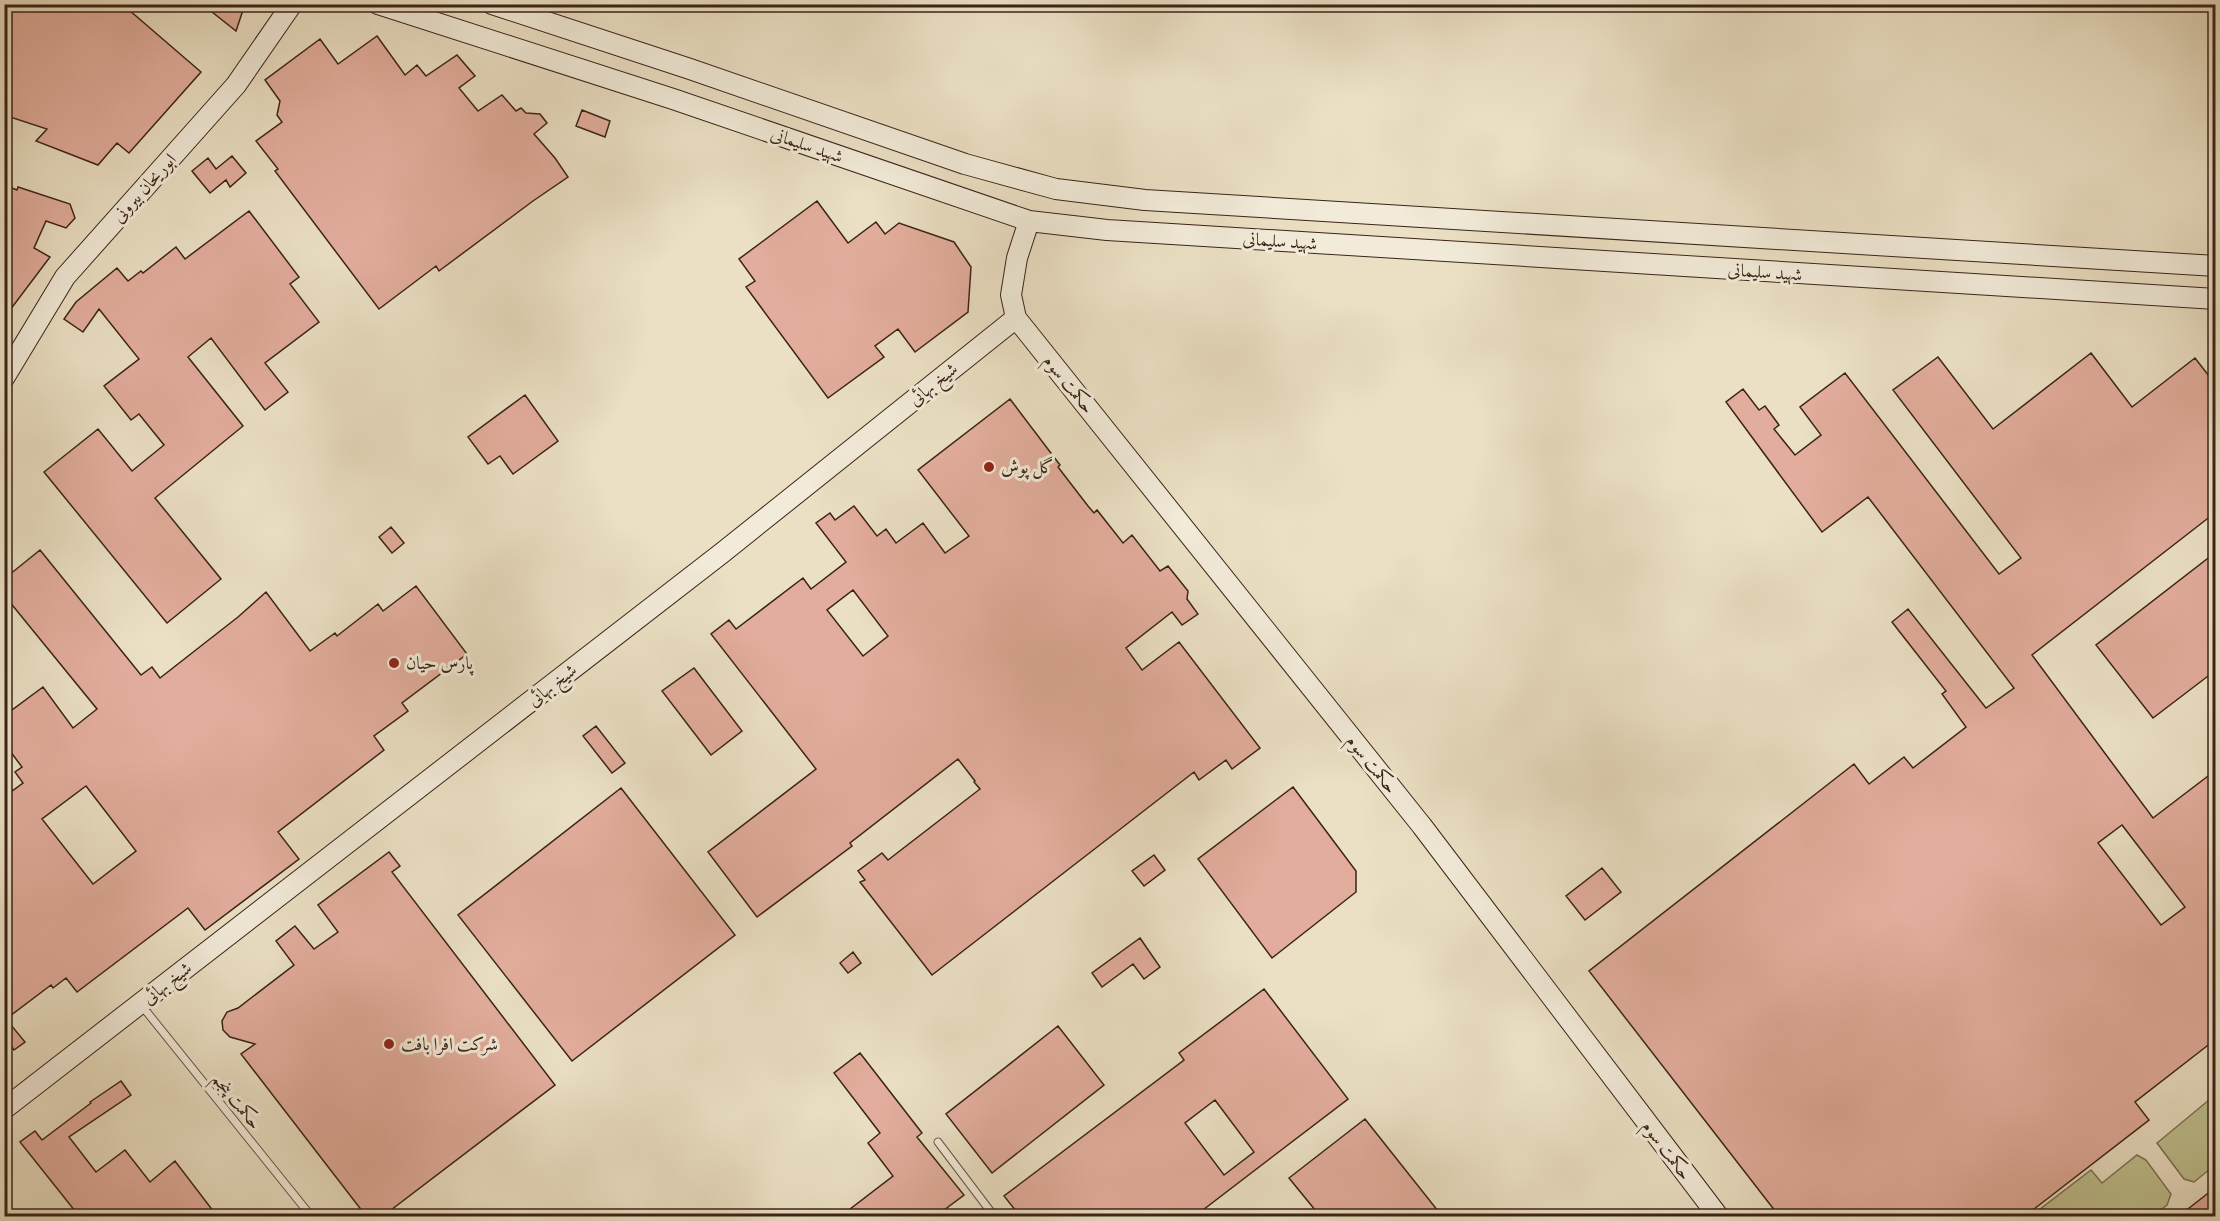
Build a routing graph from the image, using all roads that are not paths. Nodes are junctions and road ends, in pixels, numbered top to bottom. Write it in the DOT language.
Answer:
graph roads {
  1 [pos="292,4"];
  2 [pos="378,4"];
  3 [pos="492,4"];
  4 [pos="1029,221"];
  5 [pos="2216,266"];
  6 [pos="2216,299"];
  7 [pos="1016,318"];
  8 [pos="4,378"];
  9 [pos="140,1004"];
  10 [pos="4,1109"];
  11 [pos="938,1142"];
  12 [pos="311,1216"];
  13 [pos="994,1216"];
  14 [pos="1718,1216"];
  1 -- 8 [label="main road, ابوریحان بیرونی"];
  2 -- 4 [label="main road, شهید سلیمانی"];
  3 -- 5 [label="main road, شهید سلیمانی"];
  4 -- 6 [label="main road, شهید سلیمانی"];
  4 -- 7 [label="main road"];
  7 -- 9 [label="main road, شیخ بهائی"];
  7 -- 14 [label="main road, حکمت سوم"];
  9 -- 10 [label="main road, شیخ بهائی"];
  9 -- 12 [label="lane, حکمت پنجم"];
  11 -- 13 [label="lane"];
}
